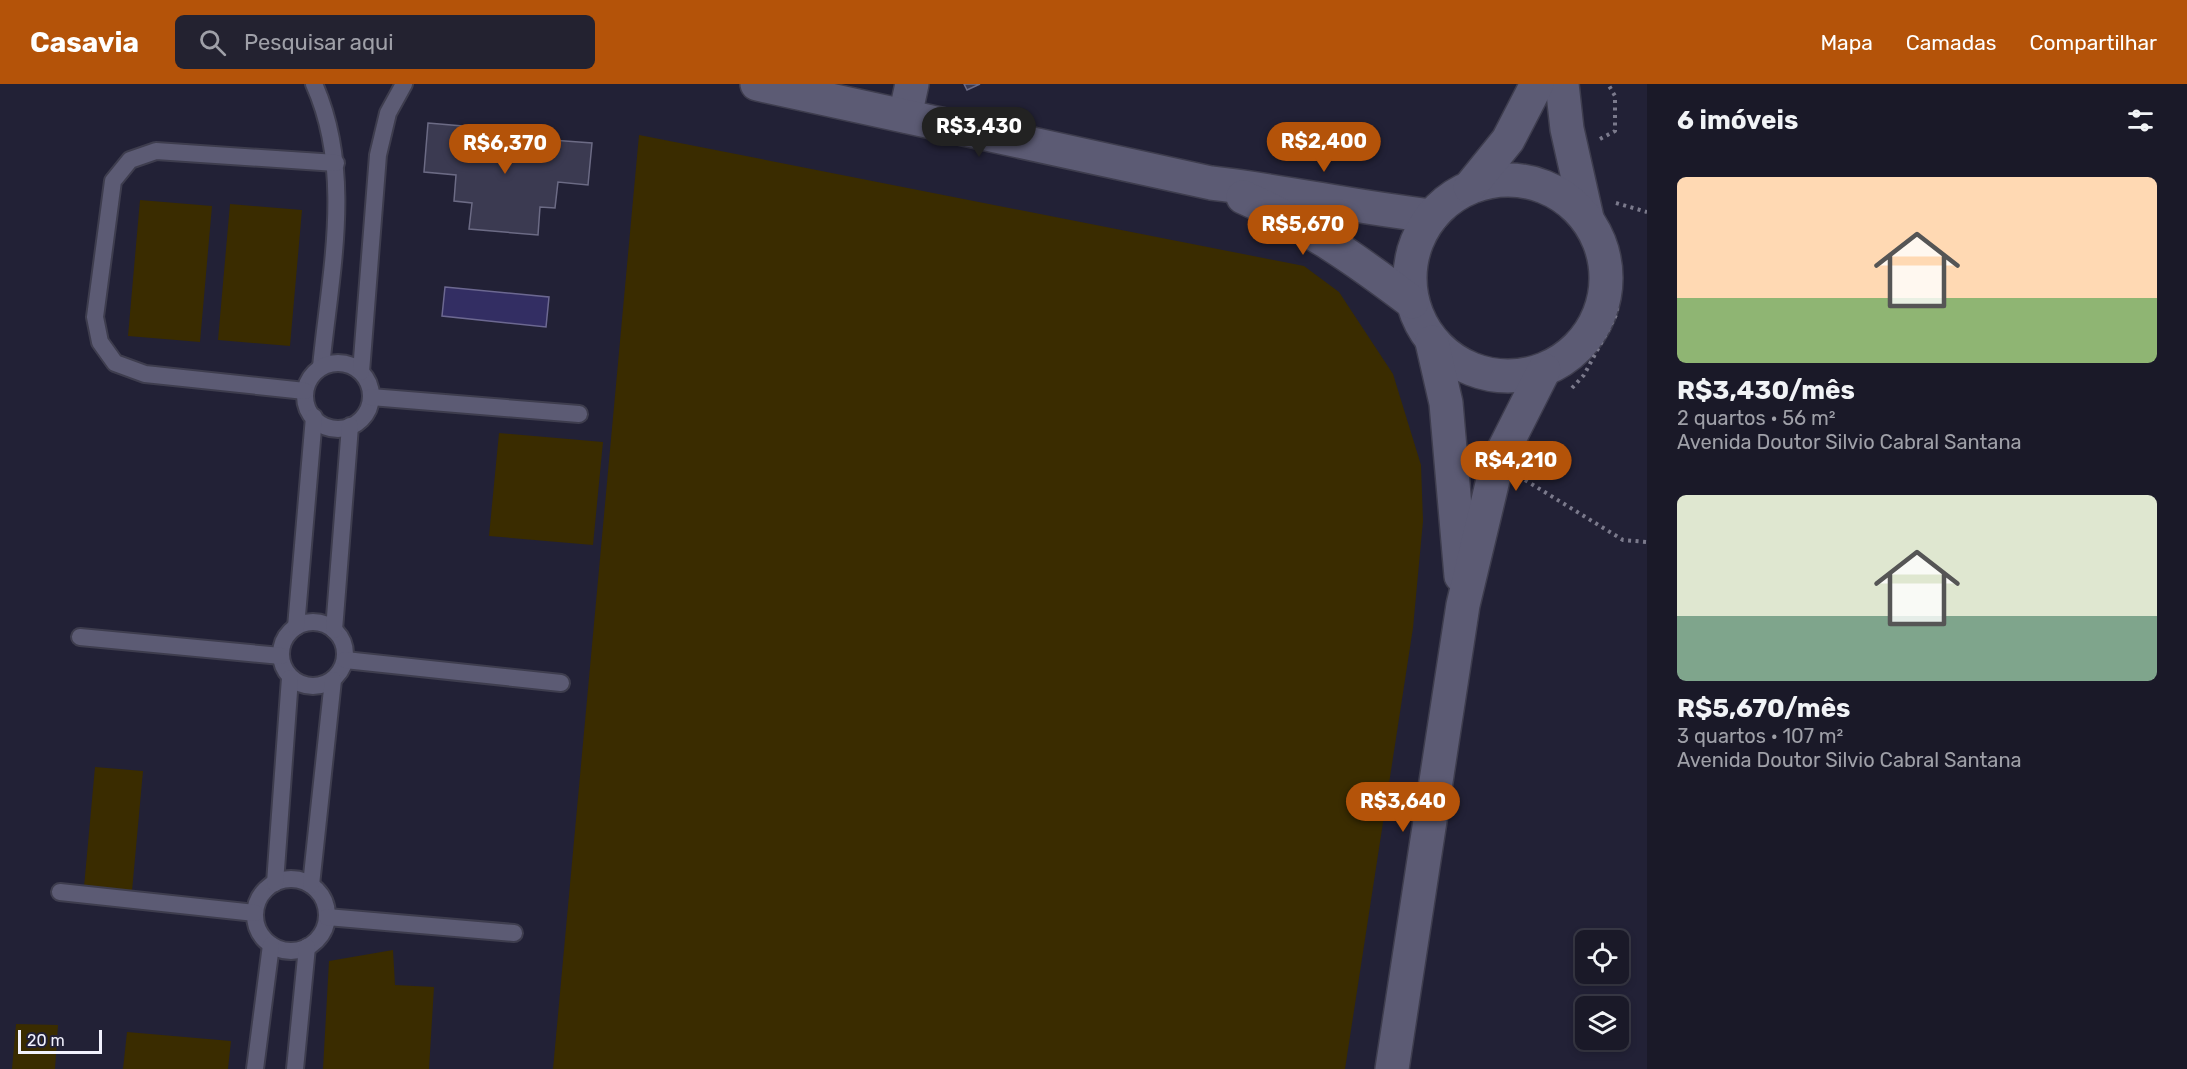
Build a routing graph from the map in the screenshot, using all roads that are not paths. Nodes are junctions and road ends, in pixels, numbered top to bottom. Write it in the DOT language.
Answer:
graph roads {
  1 [pos="314,84"];
  2 [pos="404,84"];
  3 [pos="757,84"];
  4 [pos="912,84"];
  5 [pos="1537,84"];
  6 [pos="1562,84"];
  7 [pos="905,116"];
  8 [pos="336,163"];
  9 [pos="1211,183"];
  10 [pos="1470,187"];
  11 [pos="1431,216"];
  12 [pos="1602,216"];
  13 [pos="1412,302"];
  14 [pos="1432,342"];
  15 [pos="321,367"];
  16 [pos="361,372"];
  17 [pos="1556,381"];
  18 [pos="305,391"];
  19 [pos="371,397"];
  20 [pos="579,414"];
  21 [pos="314,417"];
  22 [pos="350,426"];
  23 [pos="1463,605"];
  24 [pos="296,627"];
  25 [pos="334,630"];
  26 [pos="80,637"];
  27 [pos="281,656"];
  28 [pos="345,660"];
  29 [pos="290,678"];
  30 [pos="333,680"];
  31 [pos="561,683"];
  32 [pos="275,883"];
  33 [pos="311,885"];
  34 [pos="60,892"];
  35 [pos="255,913"];
  36 [pos="327,917"];
  37 [pos="514,933"];
  38 [pos="271,945"];
  39 [pos="307,947"];
  40 [pos="255,1069"];
  41 [pos="295,1069"];
  42 [pos="1392,1069"];
  1 -- 8 [label="lane"];
  2 -- 16 [label="lane"];
  3 -- 7 [label="main road"];
  4 -- 7 [label="main road"];
  5 -- 10 [label="main road"];
  6 -- 12 [label="main road"];
  7 -- 9 [label="main road"];
  8 -- 15 [label="lane"];
  8 -- 18 [label="lane"];
  9 -- 11 [label="main road"];
  9 -- 13 [label="main road"];
  10 -- 11 [label="main road"];
  10 -- 12 [label="main road"];
  11 -- 13 [label="main road"];
  12 -- 17 [label="main road"];
  13 -- 14 [label="main road"];
  14 -- 17 [label="main road"];
  14 -- 23 [label="main road"];
  15 -- 16 [label="lane"];
  15 -- 18 [label="lane"];
  16 -- 19 [label="lane"];
  17 -- 23 [label="main road"];
  18 -- 21 [label="lane"];
  19 -- 20 [label="lane"];
  19 -- 22 [label="lane"];
  21 -- 22 [label="lane"];
  21 -- 24 [label="lane"];
  22 -- 25 [label="lane"];
  23 -- 42 [label="main road"];
  24 -- 25 [label="lane"];
  24 -- 27 [label="lane"];
  25 -- 28 [label="lane"];
  26 -- 27 [label="lane"];
  27 -- 29 [label="lane"];
  28 -- 30 [label="lane"];
  28 -- 31 [label="lane"];
  29 -- 30 [label="lane"];
  29 -- 32 [label="lane"];
  30 -- 33 [label="lane"];
  32 -- 33 [label="lane"];
  32 -- 35 [label="lane"];
  33 -- 36 [label="lane"];
  34 -- 35 [label="lane"];
  35 -- 38 [label="lane"];
  36 -- 37 [label="lane"];
  36 -- 39 [label="lane"];
  38 -- 39 [label="lane"];
  38 -- 40 [label="lane"];
  39 -- 41 [label="lane"];
}
